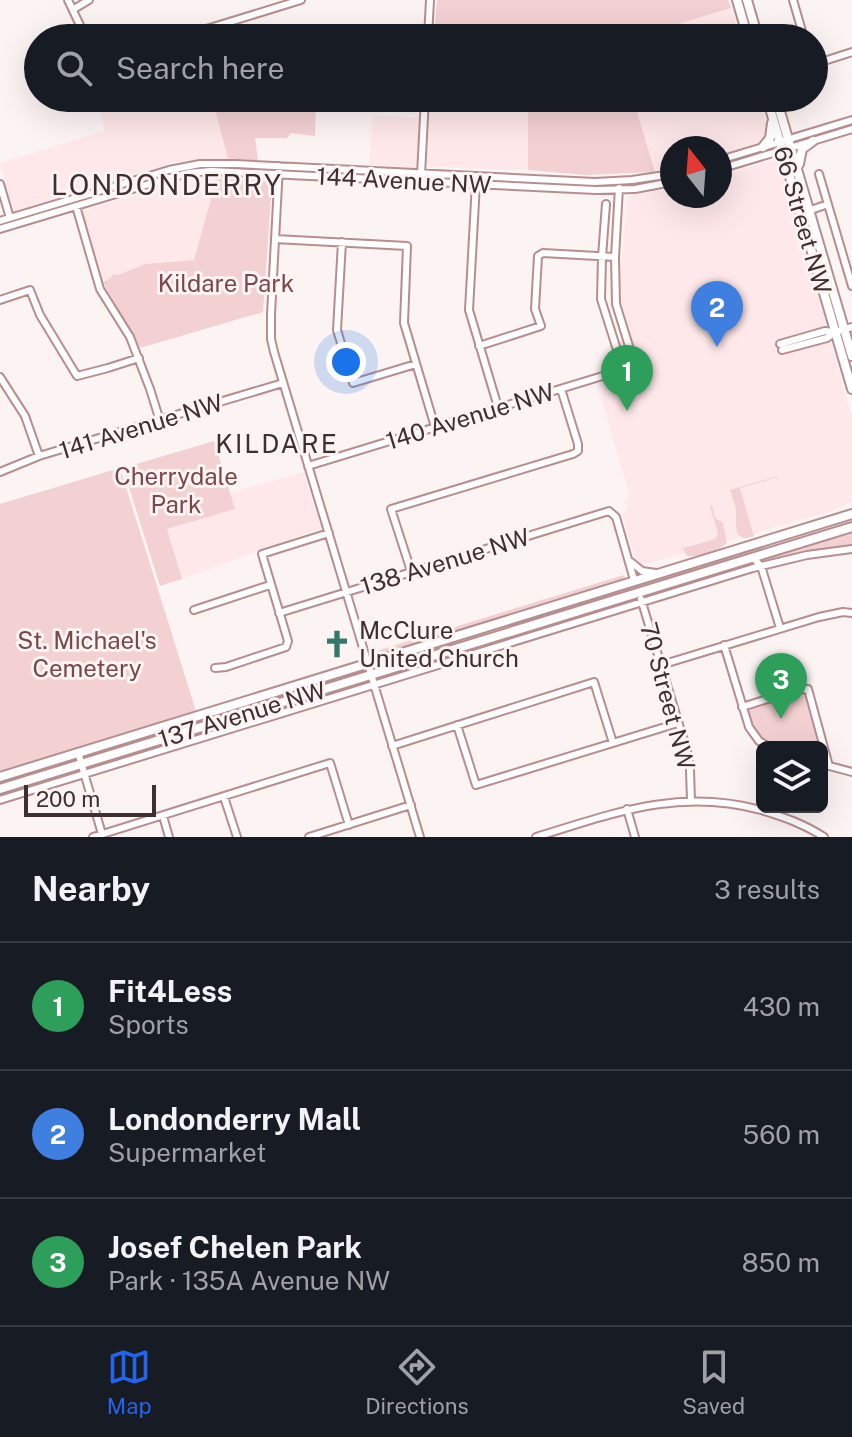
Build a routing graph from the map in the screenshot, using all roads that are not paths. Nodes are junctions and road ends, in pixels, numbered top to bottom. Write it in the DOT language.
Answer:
graph roads {
  1 [pos="68,0"];
  2 [pos="89,0"];
  3 [pos="301,0"];
  4 [pos="430,0"];
  5 [pos="737,0"];
  6 [pos="747,0"];
  7 [pos="793,0"];
  8 [pos="287,2"];
  9 [pos="74,9"];
  10 [pos="80,24"];
  11 [pos="220,24"];
  12 [pos="429,24"];
  13 [pos="744,24"];
  14 [pos="754,24"];
  15 [pos="800,24"];
  16 [pos="852,52"];
  17 [pos="828,60"];
  18 [pos="424,112"];
  19 [pos="771,112"];
  20 [pos="779,112"];
  21 [pos="773,118"];
  22 [pos="852,120"];
  23 [pos="852,129"];
  24 [pos="813,141"];
  25 [pos="786,145"];
  26 [pos="763,147"];
  27 [pos="732,156"];
  28 [pos="732,165"];
  29 [pos="279,170"];
  30 [pos="799,172"];
  31 [pos="819,174"];
  32 [pos="660,176"];
  33 [pos="421,178"];
  34 [pos="477,180"];
  35 [pos="619,181"];
  36 [pos="0,184"];
  37 [pos="660,184"];
  38 [pos="619,190"];
  39 [pos="75,203"];
  40 [pos="606,204"];
  41 [pos="828,204"];
  42 [pos="811,210"];
  43 [pos="0,221"];
  44 [pos="12,222"];
  45 [pos="0,229"];
  46 [pos="275,239"];
  47 [pos="342,242"];
  48 [pos="602,257"];
  49 [pos="615,257"];
  50 [pos="852,286"];
  51 [pos="0,300"];
  52 [pos="844,329"];
  53 [pos="479,346"];
  54 [pos="781,347"];
  55 [pos="852,356"];
  56 [pos="632,357"];
  57 [pos="139,358"];
  58 [pos="416,364"];
  59 [pos="0,377"];
  60 [pos="283,383"];
  61 [pos="561,389"];
  62 [pos="852,389"];
  63 [pos="498,407"];
  64 [pos="160,421"];
  65 [pos="435,427"];
  66 [pos="39,456"];
  67 [pos="308,466"];
  68 [pos="0,472"];
  69 [pos="852,514"];
  70 [pos="852,524"];
  71 [pos="329,533"];
  72 [pos="852,549"];
  73 [pos="764,553"];
  74 [pos="752,557"];
  75 [pos="628,558"];
  76 [pos="761,566"];
  77 [pos="411,571"];
  78 [pos="660,573"];
  79 [pos="634,580"];
  80 [pos="270,585"];
  81 [pos="346,591"];
  82 [pos="639,592"];
  83 [pos="642,602"];
  84 [pos="194,610"];
  85 [pos="279,613"];
  86 [pos="852,613"];
  87 [pos="780,628"];
  88 [pos="724,645"];
  89 [pos="368,663"];
  90 [pos="661,665"];
  91 [pos="215,668"];
  92 [pos="372,674"];
  93 [pos="374,684"];
  94 [pos="742,707"];
  95 [pos="678,723"];
  96 [pos="457,725"];
  97 [pos="759,741"];
  98 [pos="820,741"];
  99 [pos="613,743"];
  100 [pos="392,746"];
  101 [pos="78,752"];
  102 [pos="81,764"];
  103 [pos="828,766"];
  104 [pos="852,772"];
  105 [pos="83,774"];
  106 [pos="0,777"];
  107 [pos="0,789"];
  108 [pos="224,797"];
  109 [pos="0,800"];
  110 [pos="691,801"];
  111 [pos="411,805"];
  112 [pos="627,809"];
  113 [pos="163,816"];
  114 [pos="349,825"];
  115 [pos="102,834"];
  116 [pos="93,837"];
  117 [pos="169,837"];
  118 [pos="237,837"];
  119 [pos="309,837"];
  120 [pos="420,837"];
  121 [pos="536,837"];
  122 [pos="635,837"];
  123 [pos="824,837"];
  1 -- 9 [label="street"];
  2 -- 9 [label="street"];
  3 -- 8 [label="street"];
  4 -- 12 [label="street"];
  5 -- 13 [label="main road"];
  6 -- 14 [label="main road"];
  7 -- 15 [label="street"];
  8 -- 11 [label="street"];
  9 -- 10 [label="street"];
  16 -- 17 [label="street"];
  18 -- 33 [label="street"];
  19 -- 21 [label="main road, 66 Street NW"];
  20 -- 25 [label="main road, 66 Street NW"];
  21 -- 25 [label="main road, 66 Street NW"];
  21 -- 26 [label="main road"];
  22 -- 25 [label="street"];
  23 -- 24 [label="street"];
  24 -- 25 [label="street"];
  24 -- 30 [label="main road"];
  25 -- 26 [label="street"];
  25 -- 28 [label="street"];
  25 -- 30 [label="main road, 66 Street NW"];
  25 -- 52 [label="main road, 66 Street NW"];
  26 -- 27 [label="street"];
  29 -- 33 [label="street, 144 Avenue NW"];
  29 -- 39 [label="street, 144 Avenue NW"];
  29 -- 46 [label="street"];
  30 -- 42 [label="main road, 66 Street NW"];
  31 -- 41 [label="street, 66 Street NW"];
  32 -- 35 [label="street, 144 Avenue NW"];
  33 -- 34 [label="street, 144 Avenue NW"];
  34 -- 35 [label="street, 144 Avenue NW"];
  34 -- 38 [label="street, 144 Avenue NW"];
  34 -- 53 [label="street"];
  35 -- 38 [label="street"];
  36 -- 44 [label="street"];
  37 -- 38 [label="street, 144 Avenue NW"];
  38 -- 49 [label="street"];
  39 -- 44 [label="street, 144 Avenue NW"];
  39 -- 57 [label="street"];
  40 -- 48 [label="street"];
  41 -- 42 [label="street, 66 Street NW"];
  41 -- 50 [label="street, 66 Street NW"];
  42 -- 52 [label="main road, 66 Street NW"];
  43 -- 44 [label="street, 144 Avenue NW"];
  44 -- 45 [label="street, 144 Avenue NW"];
  46 -- 47 [label="street"];
  46 -- 60 [label="street"];
  47 -- 58 [label="street"];
  47 -- 58 [label="street"];
  48 -- 49 [label="street"];
  48 -- 53 [label="street"];
  48 -- 56 [label="street"];
  49 -- 56 [label="street"];
  51 -- 57 [label="street"];
  52 -- 54 [label="street"];
  52 -- 55 [label="main road, 66 Street NW"];
  52 -- 62 [label="main road, 66 Street NW"];
  53 -- 63 [label="street"];
  56 -- 61 [label="street, 140 Avenue NW"];
  57 -- 64 [label="street"];
  58 -- 65 [label="street"];
  59 -- 66 [label="street"];
  60 -- 64 [label="street, 141 Avenue NW"];
  60 -- 67 [label="street"];
  61 -- 63 [label="street, 140 Avenue NW"];
  61 -- 77 [label="street"];
  63 -- 65 [label="street, 140 Avenue NW"];
  64 -- 66 [label="street, 141 Avenue NW"];
  65 -- 67 [label="street, 140 Avenue NW"];
  66 -- 68 [label="street, 141 Avenue NW"];
  67 -- 71 [label="street"];
  69 -- 78 [label="main road, 137 Avenue NW"];
  70 -- 73 [label="main road, 137 Avenue NW"];
  71 -- 80 [label="street"];
  71 -- 81 [label="street"];
  72 -- 76 [label="street, 137 Avenue NW"];
  73 -- 74 [label="main road, 137 Avenue NW"];
  73 -- 76 [label="street"];
  74 -- 76 [label="street"];
  74 -- 82 [label="main road, 137 Avenue NW"];
  75 -- 77 [label="street, 138 Avenue NW"];
  75 -- 78 [label="street"];
  75 -- 79 [label="street"];
  76 -- 83 [label="street, 137 Avenue NW"];
  76 -- 87 [label="street"];
  77 -- 81 [label="street, 138 Avenue NW"];
  78 -- 79 [label="main road, 137 Avenue NW"];
  79 -- 89 [label="main road, 137 Avenue NW"];
  80 -- 84 [label="street"];
  80 -- 85 [label="street"];
  81 -- 85 [label="street, 138 Avenue NW"];
  81 -- 89 [label="street"];
  82 -- 83 [label="street, 70 Street NW"];
  82 -- 92 [label="main road, 137 Avenue NW"];
  83 -- 90 [label="street, 70 Street NW"];
  83 -- 93 [label="street, 137 Avenue NW"];
  85 -- 91 [label="street"];
  86 -- 87 [label="street"];
  87 -- 88 [label="street"];
  88 -- 90 [label="street"];
  88 -- 94 [label="street"];
  89 -- 92 [label="street"];
  89 -- 101 [label="main road, 137 Avenue NW"];
  90 -- 95 [label="street, 70 Street NW"];
  92 -- 93 [label="street"];
  92 -- 102 [label="main road, 137 Avenue NW"];
  93 -- 100 [label="street"];
  93 -- 105 [label="street, 137 Avenue NW"];
  94 -- 97 [label="street"];
  94 -- 98 [label="street"];
  95 -- 99 [label="street"];
  95 -- 110 [label="street, 70 Street NW"];
  96 -- 99 [label="street"];
  96 -- 99 [label="street"];
  96 -- 100 [label="street"];
  100 -- 111 [label="street"];
  101 -- 102 [label="street"];
  101 -- 106 [label="main road, 137 Avenue NW"];
  102 -- 105 [label="street"];
  102 -- 107 [label="main road, 137 Avenue NW"];
  103 -- 104 [label="street"];
  105 -- 109 [label="street, 137 Avenue NW"];
  105 -- 115 [label="street"];
  108 -- 113 [label="street"];
  108 -- 114 [label="street"];
  108 -- 118 [label="street"];
  110 -- 112 [label="street"];
  110 -- 123 [label="street"];
  111 -- 114 [label="street"];
  111 -- 120 [label="street"];
  112 -- 121 [label="street"];
  112 -- 122 [label="street"];
  113 -- 115 [label="street"];
  113 -- 117 [label="street"];
  114 -- 119 [label="street"];
  115 -- 116 [label="street"];
}
